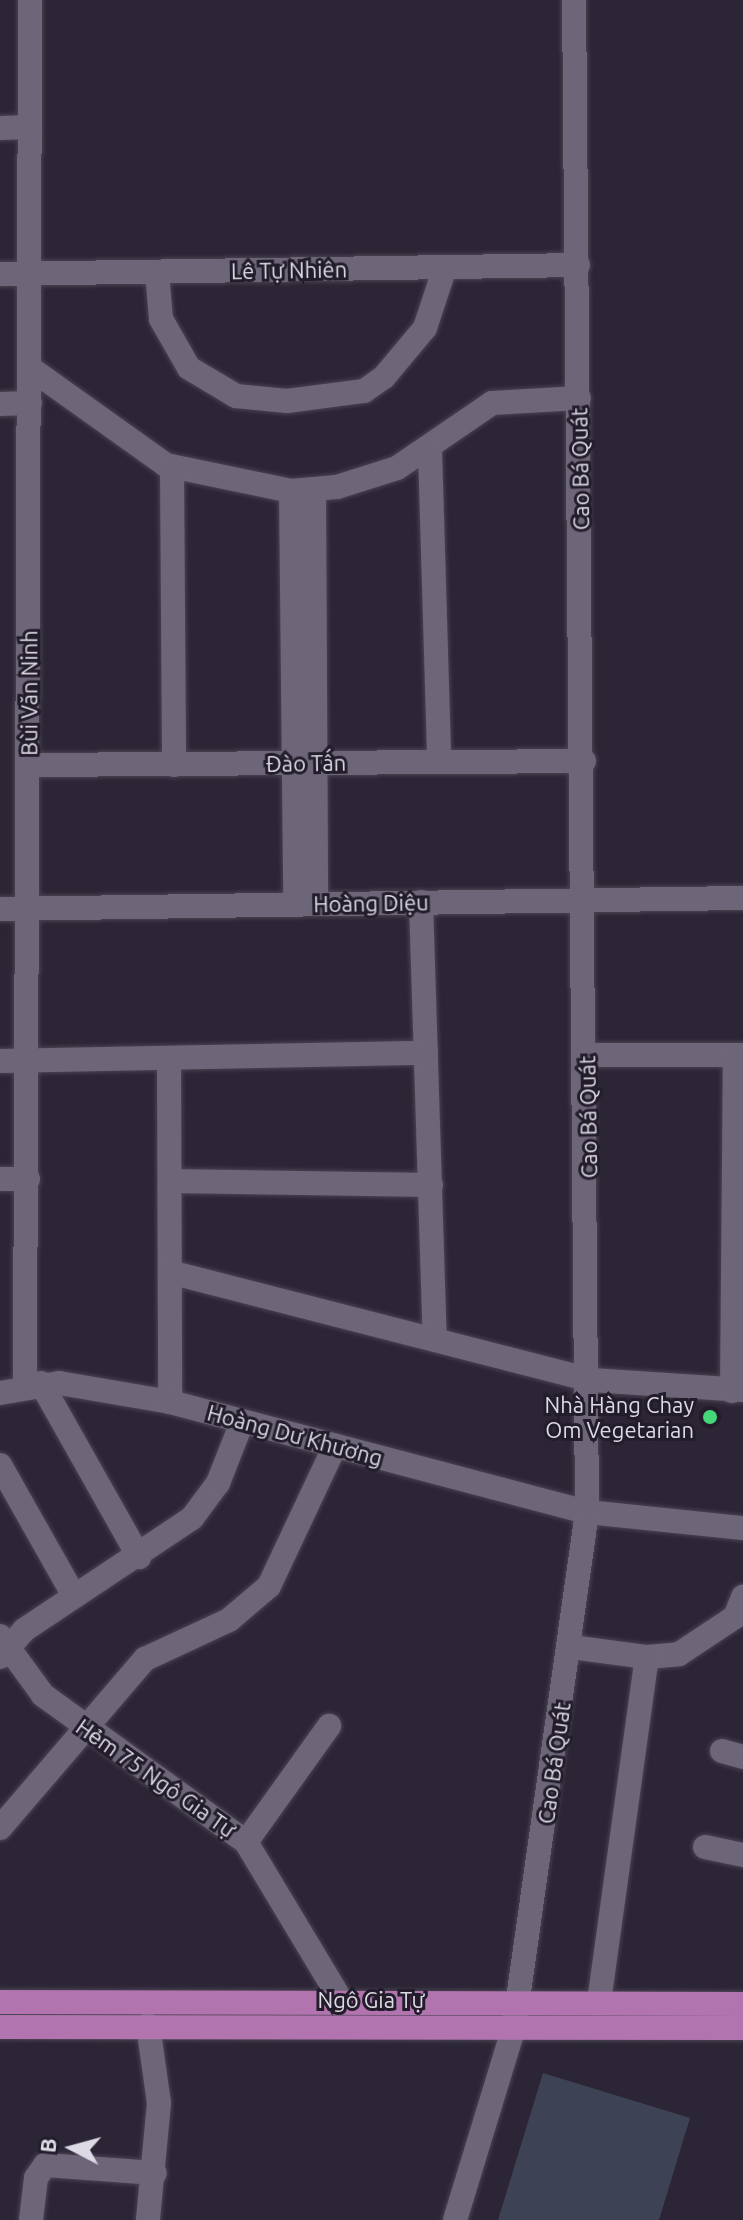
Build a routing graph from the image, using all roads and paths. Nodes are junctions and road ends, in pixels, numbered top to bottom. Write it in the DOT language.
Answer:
graph roads {
  1 [pos="30,0"];
  2 [pos="574,0"];
  3 [pos="30,127"];
  4 [pos="0,128"];
  5 [pos="578,265"];
  6 [pos="445,267"];
  7 [pos="157,272"];
  8 [pos="0,274"];
  9 [pos="30,274"];
  10 [pos="30,368"];
  11 [pos="579,398"];
  12 [pos="30,403"];
  13 [pos="0,404"];
  14 [pos="430,450"];
  15 [pos="172,467"];
  16 [pos="303,490"];
  17 [pos="584,761"];
  18 [pos="439,762"];
  19 [pos="304,763"];
  20 [pos="29,765"];
  21 [pos="174,765"];
  22 [pos="743,898"];
  23 [pos="585,899"];
  24 [pos="421,902"];
  25 [pos="305,904"];
  26 [pos="0,909"];
  27 [pos="29,909"];
  28 [pos="426,1053"];
  29 [pos="588,1055"];
  30 [pos="739,1055"];
  31 [pos="169,1058"];
  32 [pos="0,1061"];
  33 [pos="28,1061"];
  34 [pos="0,1179"];
  35 [pos="28,1179"];
  36 [pos="170,1181"];
  37 [pos="431,1185"];
  38 [pos="170,1272"];
  39 [pos="435,1336"];
  40 [pos="592,1380"];
  41 [pos="33,1385"];
  42 [pos="738,1390"];
  43 [pos="0,1393"];
  44 [pos="170,1402"];
  45 [pos="242,1422"];
  46 [pos="335,1446"];
  47 [pos="0,1465"];
  48 [pos="587,1512"];
  49 [pos="743,1528"];
  50 [pos="139,1557"];
  51 [pos="73,1594"];
  52 [pos="741,1606"];
  53 [pos="3,1647"];
  54 [pos="571,1647"];
  55 [pos="647,1657"];
  56 [pos="329,1726"];
  57 [pos="83,1728"];
  58 [pos="0,1828"];
  59 [pos="246,1842"];
  60 [pos="705,1847"];
  61 [pos="743,1855"];
  62 [pos="147,1999"];
  63 [pos="341,2000"];
  64 [pos="519,2000"];
  65 [pos="0,2002"];
  66 [pos="599,2002"];
  67 [pos="743,2004"];
  68 [pos="148,2025"];
  69 [pos="356,2025"];
  70 [pos="0,2027"];
  71 [pos="514,2027"];
  72 [pos="743,2028"];
  73 [pos="155,2173"];
  74 [pos="31,2220"];
  75 [pos="148,2220"];
  76 [pos="455,2220"];
  1 -- 3 [label="street, Bùi Văn Ninh"];
  2 -- 5 [label="street, Cao Bá Quát"];
  3 -- 4 [label="street"];
  3 -- 9 [label="street, Bùi Văn Ninh"];
  5 -- 6 [label="street, Lê Tự Nhiên"];
  5 -- 11 [label="street, Cao Bá Quát"];
  6 -- 7 [label="street, Lê Tự Nhiên"];
  6 -- 7 [label="street"];
  7 -- 9 [label="street, Lê Tự Nhiên"];
  8 -- 9 [label="street, Lê Tự Nhiên"];
  9 -- 10 [label="street, Bùi Văn Ninh"];
  10 -- 12 [label="street, Bùi Văn Ninh"];
  10 -- 15 [label="street"];
  11 -- 14 [label="street"];
  11 -- 17 [label="street, Cao Bá Quát"];
  12 -- 13 [label="street"];
  12 -- 20 [label="street, Bùi Văn Ninh"];
  14 -- 16 [label="street"];
  14 -- 18 [label="street"];
  15 -- 16 [label="street"];
  15 -- 21 [label="street"];
  16 -- 19 [label="street"];
  17 -- 18 [label="street, Đào Tấn"];
  17 -- 23 [label="street, Cao Bá Quát"];
  18 -- 19 [label="street, Đào Tấn"];
  19 -- 21 [label="street, Đào Tấn"];
  19 -- 25 [label="street"];
  20 -- 21 [label="street, Đào Tấn"];
  20 -- 27 [label="street, Bùi Văn Ninh"];
  22 -- 23 [label="street, Hoàng Diệu"];
  23 -- 24 [label="street, Hoàng Diệu"];
  23 -- 29 [label="street, Cao Bá Quát"];
  24 -- 25 [label="street, Hoàng Diệu"];
  24 -- 28 [label="street"];
  25 -- 27 [label="street, Hoàng Diệu"];
  26 -- 27 [label="street, Hoàng Diệu"];
  27 -- 33 [label="street, Bùi Văn Ninh"];
  28 -- 31 [label="street"];
  28 -- 37 [label="street"];
  29 -- 30 [label="street"];
  29 -- 40 [label="street, Cao Bá Quát"];
  30 -- 42 [label="street"];
  31 -- 33 [label="street"];
  31 -- 36 [label="street"];
  32 -- 33 [label="street"];
  33 -- 35 [label="street, Bùi Văn Ninh"];
  34 -- 35 [label="street"];
  35 -- 41 [label="street, Bùi Văn Ninh"];
  36 -- 37 [label="street"];
  36 -- 38 [label="street"];
  37 -- 39 [label="street"];
  38 -- 39 [label="street"];
  38 -- 44 [label="street"];
  39 -- 40 [label="street"];
  40 -- 42 [label="street"];
  40 -- 48 [label="street, Cao Bá Quát"];
  41 -- 43 [label="street, Hoàng Dư Khương"];
  41 -- 44 [label="street, Hoàng Dư Khương"];
  41 -- 50 [label="street"];
  44 -- 45 [label="street, Hoàng Dư Khương"];
  45 -- 46 [label="street, Hoàng Dư Khương"];
  45 -- 50 [label="street"];
  46 -- 48 [label="street, Hoàng Dư Khương"];
  46 -- 57 [label="street"];
  47 -- 51 [label="street"];
  48 -- 49 [label="street, Hoàng Dư Khương"];
  48 -- 54 [label="street, Cao Bá Quát"];
  50 -- 51 [label="street"];
  51 -- 53 [label="street"];
  52 -- 55 [label="street"];
  53 -- 57 [label="street, Hẻm 75 Ngô Gia Tự"];
  54 -- 55 [label="street"];
  54 -- 64 [label="street, Cao Bá Quát"];
  55 -- 66 [label="street"];
  56 -- 59 [label="street"];
  57 -- 58 [label="street"];
  57 -- 59 [label="street, Hẻm 75 Ngô Gia Tự"];
  59 -- 63 [label="street, Hẻm 75 Ngô Gia Tự"];
  60 -- 61 [label="street"];
  62 -- 63 [label="main road, Ngô Gia Tự"];
  62 -- 65 [label="main road, Ngô Gia Tự"];
  62 -- 68 [label="main road"];
  63 -- 64 [label="main road, Ngô Gia Tự"];
  63 -- 69 [label="main road"];
  64 -- 66 [label="main road, Ngô Gia Tự"];
  64 -- 71 [label="street, Cao Bá Quát"];
  66 -- 67 [label="main road, Ngô Gia Tự"];
  68 -- 69 [label="main road, Ngô Gia Tự"];
  68 -- 70 [label="main road, Ngô Gia Tự"];
  68 -- 73 [label="street"];
  69 -- 71 [label="main road, Ngô Gia Tự"];
  71 -- 72 [label="main road, Ngô Gia Tự"];
  71 -- 76 [label="street, Cao Bá Quát"];
  73 -- 74 [label="street"];
  73 -- 75 [label="street"];
}
